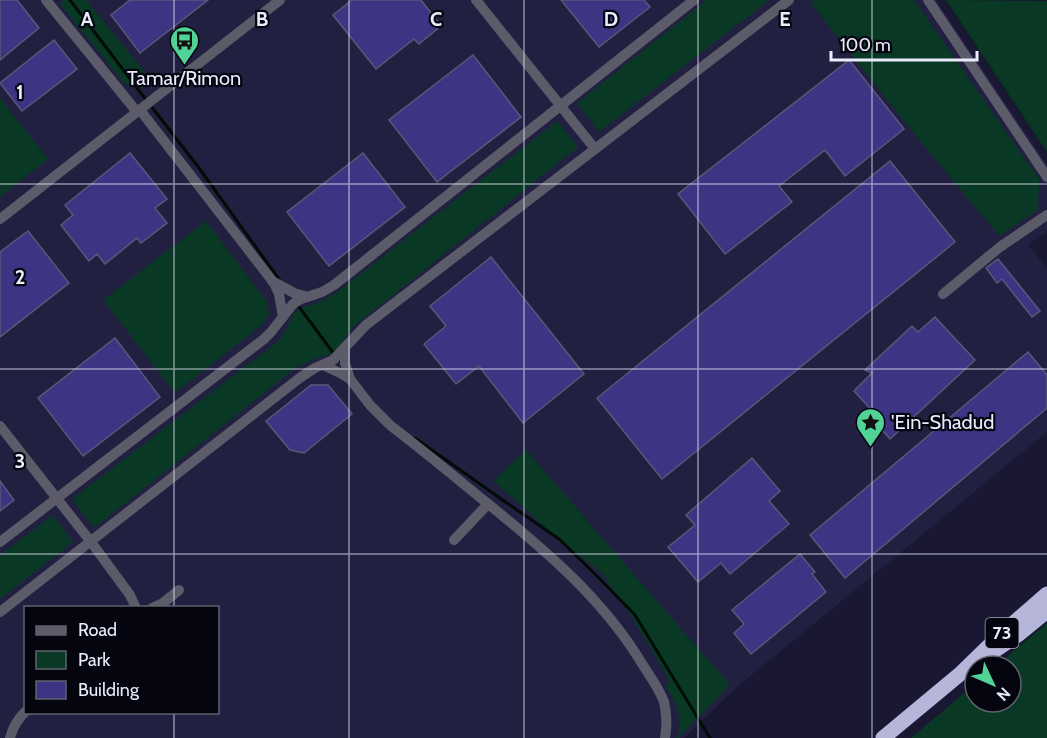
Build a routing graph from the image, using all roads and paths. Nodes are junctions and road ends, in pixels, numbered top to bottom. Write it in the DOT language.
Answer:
graph roads {
  1 [pos="46,0"];
  2 [pos="280,0"];
  3 [pos="476,0"];
  4 [pos="694,0"];
  5 [pos="789,0"];
  6 [pos="928,0"];
  7 [pos="560,106"];
  8 [pos="139,111"];
  9 [pos="595,149"];
  10 [pos="1047,177"];
  11 [pos="1047,215"];
  12 [pos="0,219"];
  13 [pos="272,281"];
  14 [pos="943,294"];
  15 [pos="308,297"];
  16 [pos="283,317"];
  17 [pos="345,348"];
  18 [pos="323,365"];
  19 [pos="350,379"];
  20 [pos="0,426"];
  21 [pos="57,498"];
  22 [pos="488,504"];
  23 [pos="454,540"];
  24 [pos="0,542"];
  25 [pos="91,542"];
  26 [pos="179,590"];
  27 [pos="1047,594"];
  28 [pos="135,606"];
  29 [pos="156,606"];
  30 [pos="1047,611"];
  31 [pos="0,612"];
  32 [pos="960,674"];
  33 [pos="24,713"];
  34 [pos="10,738"];
  35 [pos="665,738"];
  36 [pos="883,738"];
  1 -- 8 [label="street"];
  2 -- 8 [label="street"];
  3 -- 7 [label="street"];
  4 -- 7 [label="street"];
  5 -- 9 [label="street"];
  6 -- 10 [label="street"];
  7 -- 9 [label="street"];
  7 -- 15 [label="street"];
  8 -- 12 [label="street"];
  8 -- 13 [label="street"];
  9 -- 17 [label="street"];
  11 -- 14 [label="street"];
  13 -- 15 [label="street"];
  13 -- 16 [label="street"];
  15 -- 16 [label="street"];
  16 -- 21 [label="street"];
  17 -- 18 [label="street"];
  17 -- 19 [label="street"];
  18 -- 19 [label="street"];
  18 -- 25 [label="street"];
  19 -- 22 [label="street"];
  20 -- 21 [label="street"];
  21 -- 24 [label="street"];
  21 -- 25 [label="street"];
  22 -- 23 [label="street"];
  22 -- 35 [label="street"];
  25 -- 28 [label="street"];
  25 -- 31 [label="street"];
  26 -- 29 [label="street"];
  27 -- 32 [label="highway, 73"];
  30 -- 32 [label="highway, 73"];
  32 -- 36 [label="highway, 73"];
  33 -- 34 [label="street"];
}
